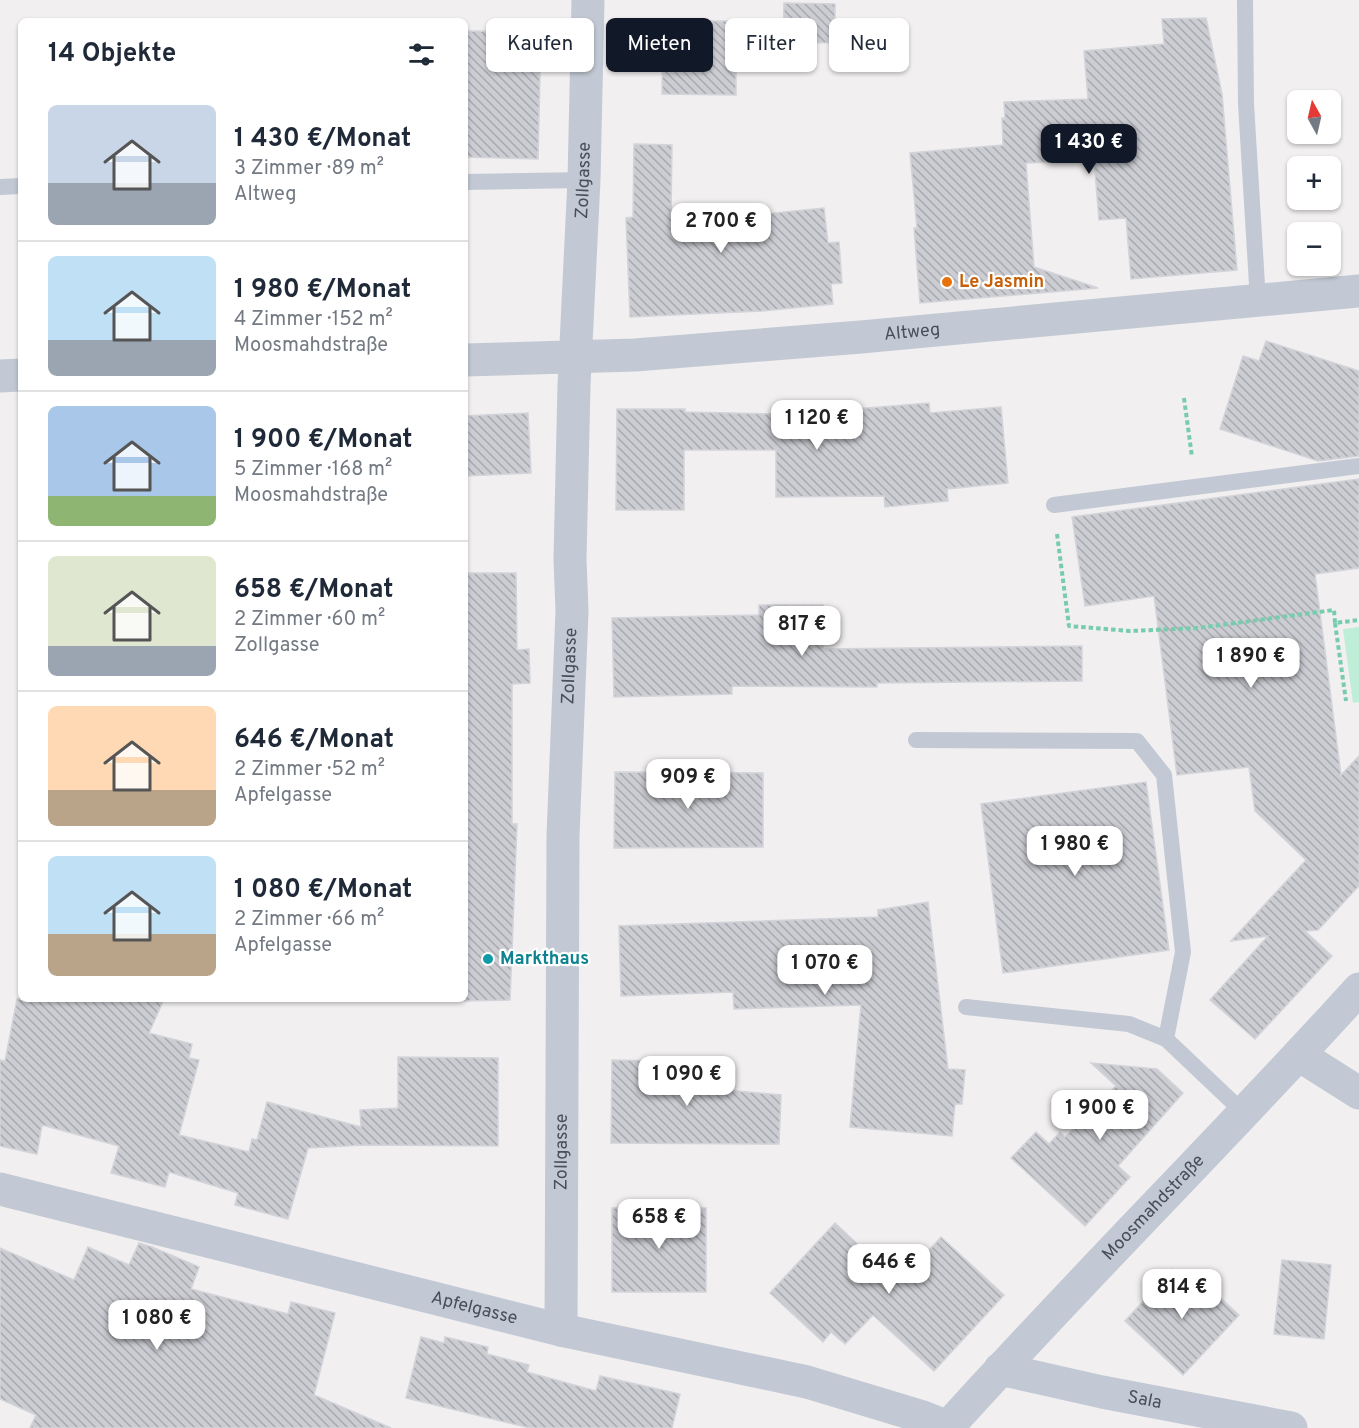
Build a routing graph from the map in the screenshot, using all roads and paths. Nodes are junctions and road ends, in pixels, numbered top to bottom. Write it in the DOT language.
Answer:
graph roads {
  1 [pos="588,0"];
  2 [pos="1245,0"];
  3 [pos="584,180"];
  4 [pos="468,182"];
  5 [pos="18,186"];
  6 [pos="0,187"];
  7 [pos="1359,291"];
  8 [pos="1258,301"];
  9 [pos="576,357"];
  10 [pos="468,360"];
  11 [pos="18,375"];
  12 [pos="0,376"];
  13 [pos="1184,398"];
  14 [pos="1359,466"];
  15 [pos="1197,487"];
  16 [pos="1054,505"];
  17 [pos="1359,620"];
  18 [pos="1335,623"];
  19 [pos="1346,701"];
  20 [pos="916,740"];
  21 [pos="1359,989"];
  22 [pos="966,1007"];
  23 [pos="1166,1039"];
  24 [pos="1299,1055"];
  25 [pos="1359,1094"];
  26 [pos="1244,1113"];
  27 [pos="0,1189"];
  28 [pos="561,1330"];
  29 [pos="1000,1369"];
  30 [pos="947,1428"];
  31 [pos="1291,1428"];
  1 -- 3 [label="street, Zollgasse"];
  2 -- 8 [label="lane"];
  3 -- 4 [label="lane"];
  3 -- 9 [label="street, Zollgasse"];
  5 -- 6 [label="lane"];
  7 -- 8 [label="street, Altweg"];
  8 -- 9 [label="street, Altweg"];
  9 -- 10 [label="street, Altweg"];
  9 -- 28 [label="street, Zollgasse"];
  11 -- 12 [label="street"];
  13 -- 15 [label="path"];
  14 -- 15 [label="lane"];
  15 -- 16 [label="lane"];
  16 -- 18 [label="path"];
  17 -- 18 [label="path"];
  18 -- 19 [label="path"];
  20 -- 23 [label="lane"];
  21 -- 24 [label="street, Moosmahdstraße"];
  22 -- 23 [label="lane"];
  23 -- 26 [label="lane"];
  24 -- 25 [label="street"];
  24 -- 26 [label="street, Moosmahdstraße"];
  26 -- 29 [label="street, Moosmahdstraße"];
  27 -- 28 [label="street, Apfelgasse"];
  28 -- 30 [label="street, Apfelgasse"];
  29 -- 30 [label="street, Moosmahdstraße"];
  29 -- 31 [label="street, Sala"];
}
